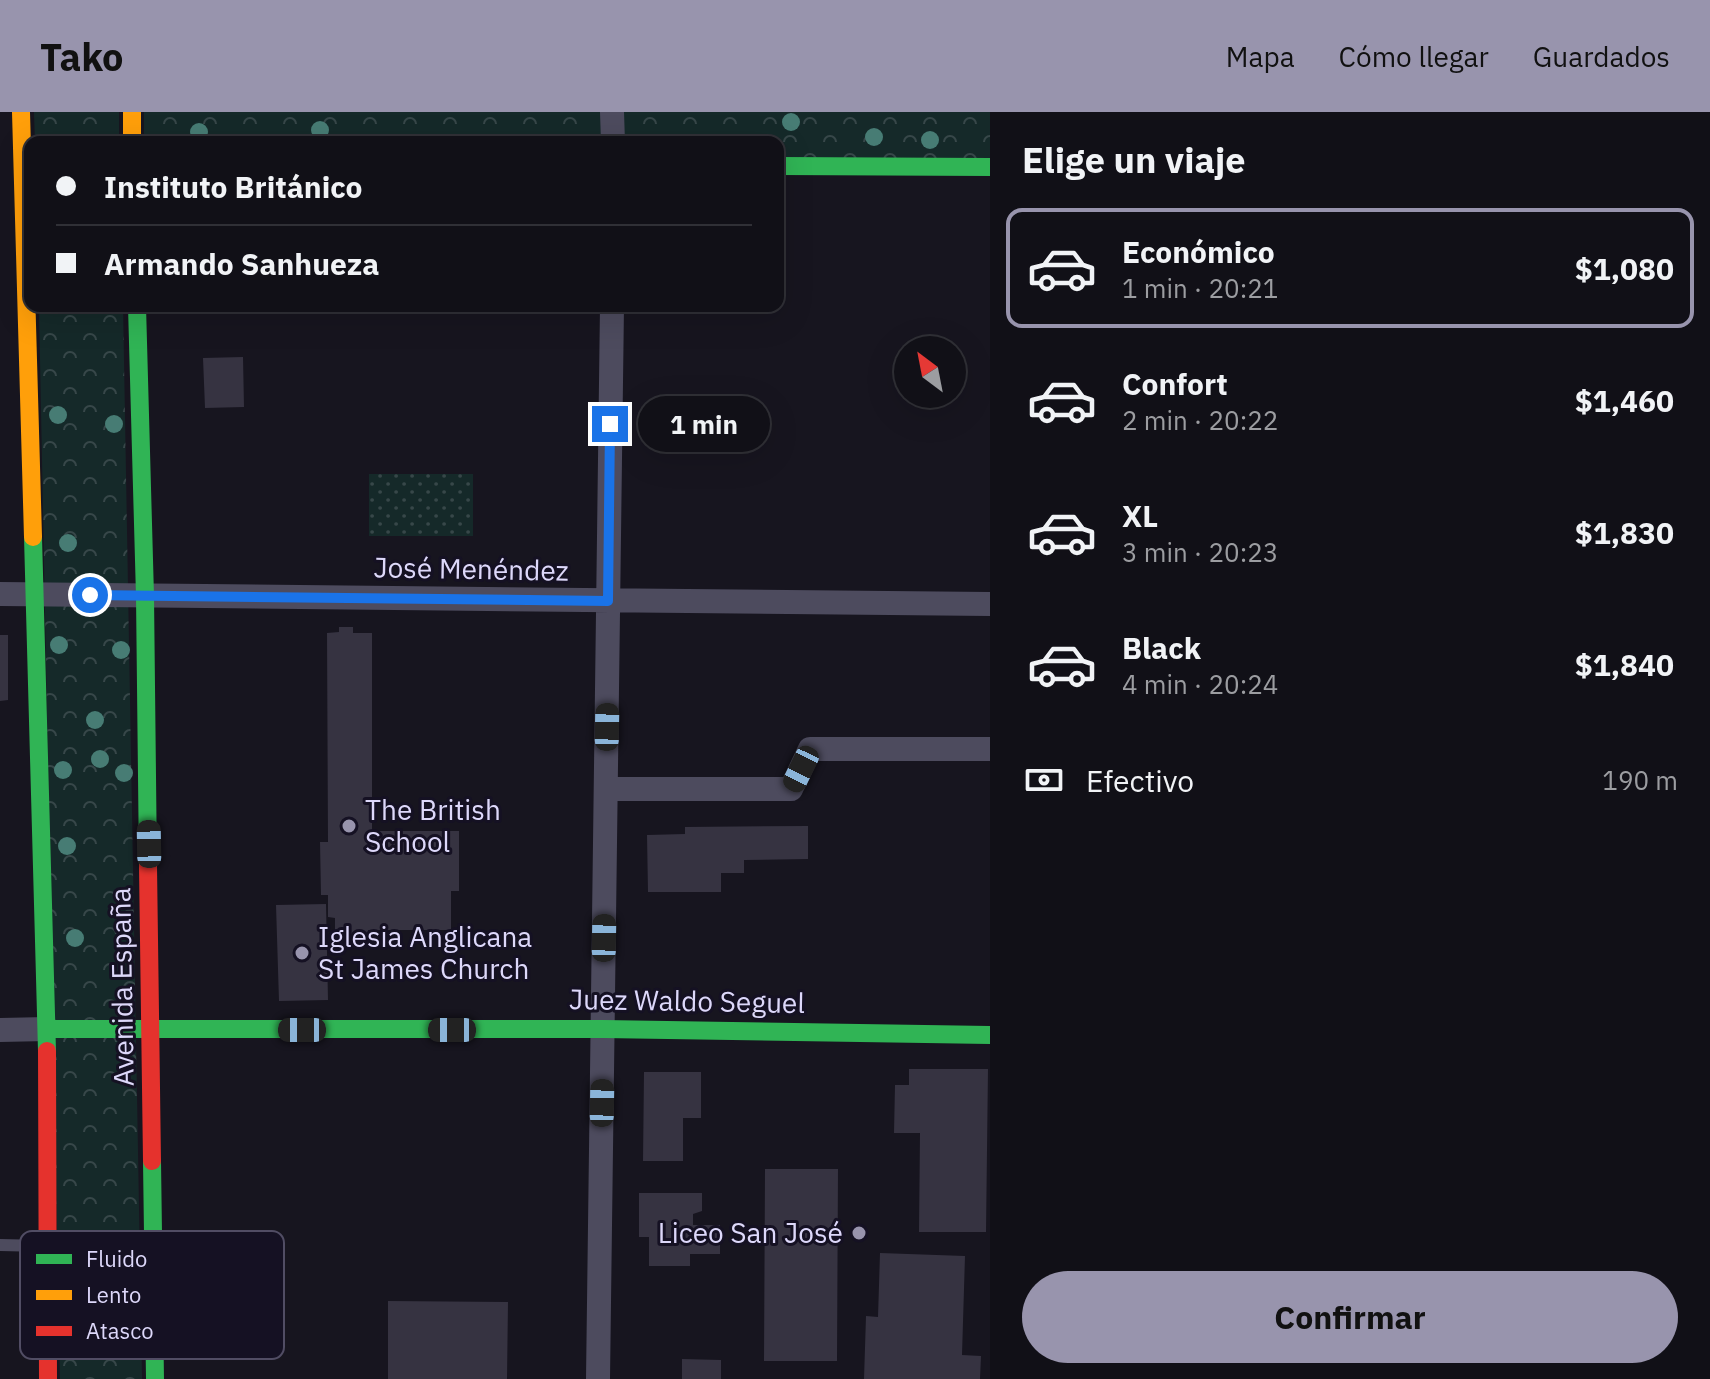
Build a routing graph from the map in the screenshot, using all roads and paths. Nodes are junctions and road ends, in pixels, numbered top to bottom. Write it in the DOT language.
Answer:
graph roads {
  1 [pos="21,112"];
  2 [pos="132,112"];
  3 [pos="612,112"];
  4 [pos="132,136"];
  5 [pos="613,136"];
  6 [pos="19,164"];
  7 [pos="784,166"];
  8 [pos="990,167"];
  9 [pos="24,298"];
  10 [pos="25,312"];
  11 [pos="137,312"];
  12 [pos="612,312"];
  13 [pos="0,594"];
  14 [pos="35,594"];
  15 [pos="145,596"];
  16 [pos="608,601"];
  17 [pos="990,604"];
  18 [pos="990,749"];
  19 [pos="606,789"];
  20 [pos="47,1029"];
  21 [pos="603,1029"];
  22 [pos="0,1030"];
  23 [pos="151,1030"];
  24 [pos="990,1035"];
  25 [pos="48,1231"];
  26 [pos="153,1231"];
  27 [pos="0,1245"];
  28 [pos="20,1245"];
  29 [pos="155,1359"];
  30 [pos="155,1379"];
  31 [pos="598,1379"];
  1 -- 6 [label="main road"];
  2 -- 4 [label="main road"];
  3 -- 5 [label="street"];
  6 -- 9 [label="main road"];
  7 -- 8 [label="main road"];
  10 -- 14 [label="main road"];
  11 -- 15 [label="main road, Avenida España"];
  12 -- 16 [label="street"];
  13 -- 14 [label="street, José Menéndez"];
  14 -- 15 [label="street, José Menéndez"];
  14 -- 20 [label="main road"];
  15 -- 16 [label="street, José Menéndez"];
  15 -- 23 [label="main road, Avenida España"];
  16 -- 17 [label="street, José Menéndez"];
  16 -- 19 [label="street"];
  18 -- 19 [label="street"];
  19 -- 21 [label="street"];
  20 -- 22 [label="street, Juez Waldo Seguel"];
  20 -- 23 [label="main road, Juez Waldo Seguel"];
  20 -- 25 [label="main road"];
  21 -- 23 [label="main road, Juez Waldo Seguel"];
  21 -- 24 [label="main road, Juez Waldo Seguel"];
  21 -- 31 [label="street"];
  23 -- 26 [label="main road, Avenida España"];
  27 -- 28 [label="lane"];
  29 -- 30 [label="main road, Avenida España"];
}
